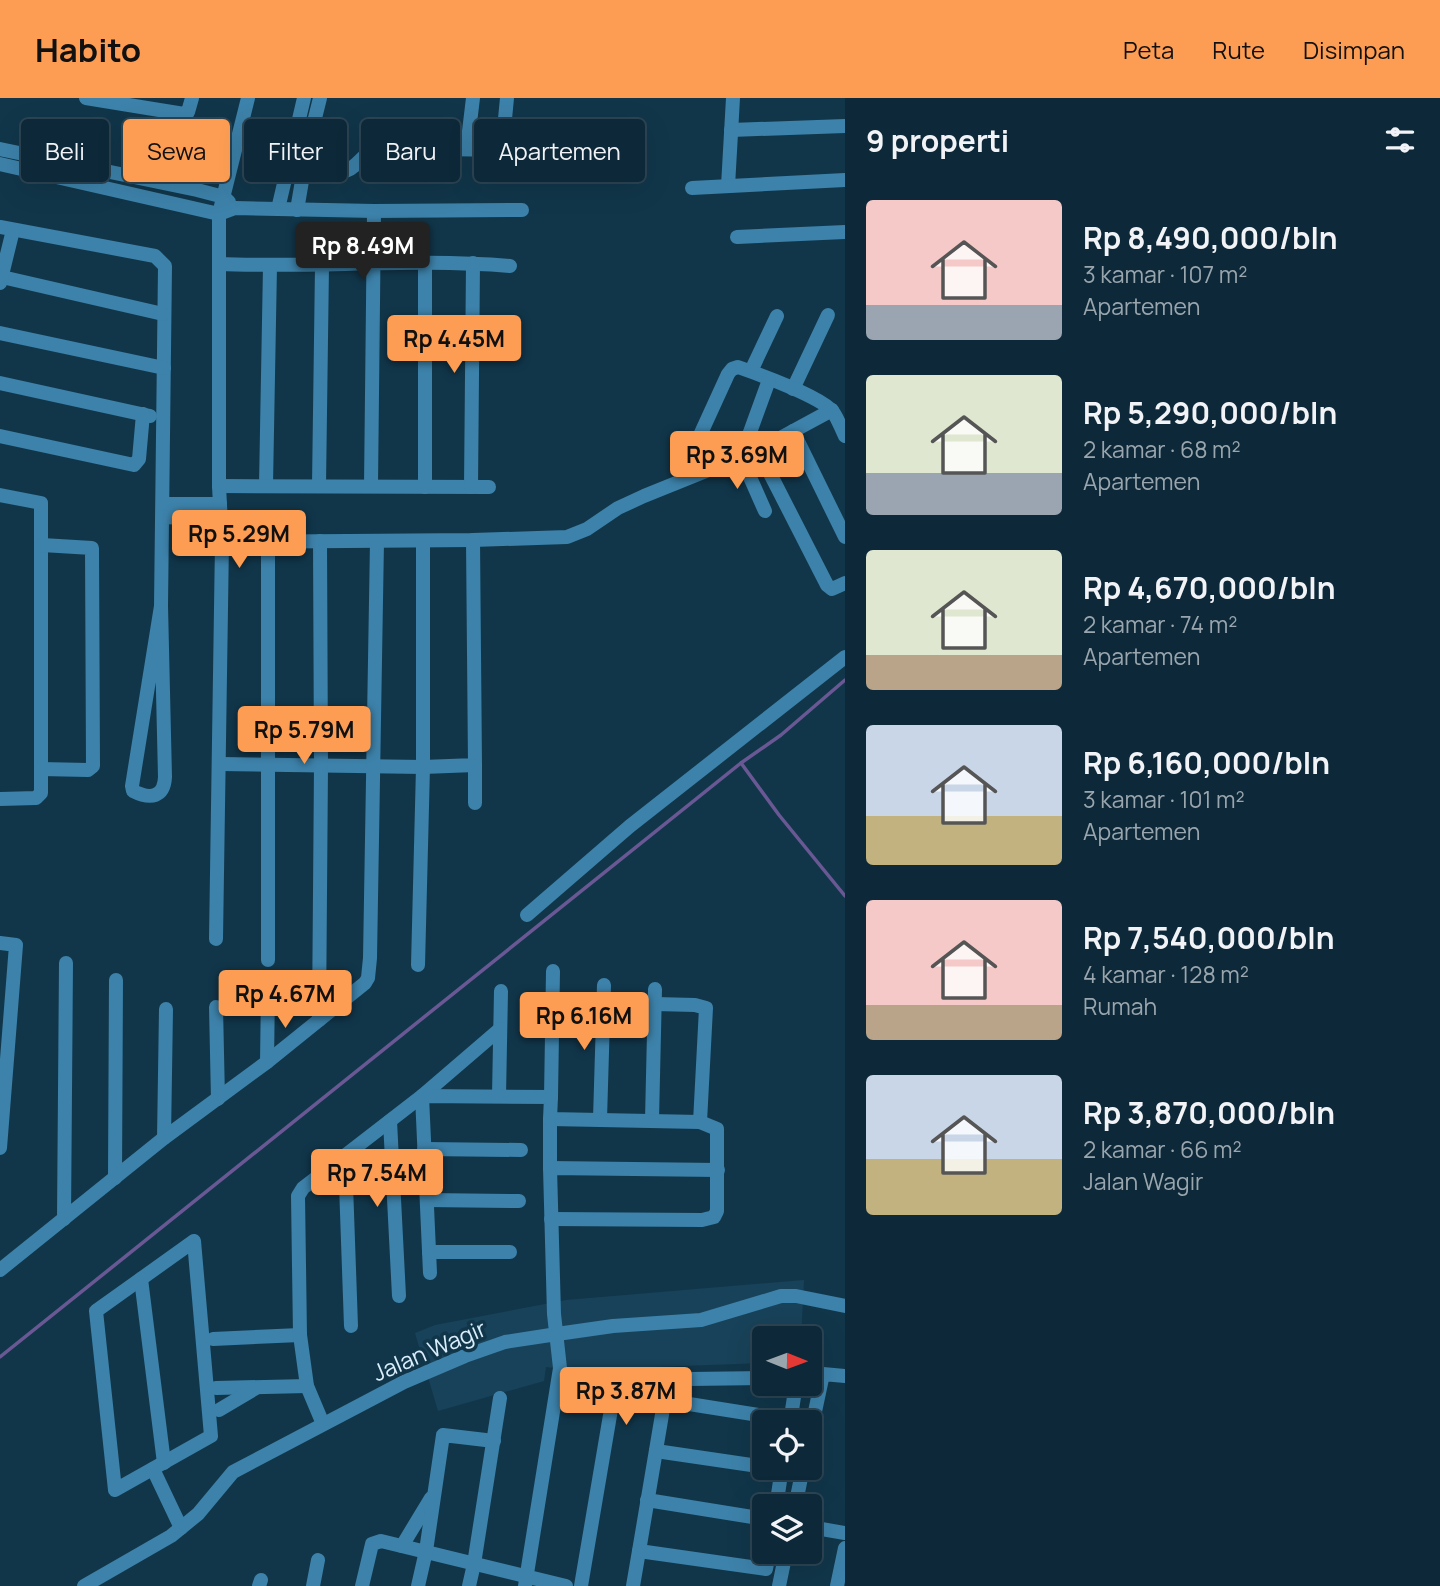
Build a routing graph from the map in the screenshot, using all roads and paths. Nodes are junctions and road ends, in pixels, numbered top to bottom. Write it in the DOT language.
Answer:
graph roads {
  1 [pos="86,98"];
  2 [pos="192,98"];
  3 [pos="248,98"];
  4 [pos="304,98"];
  5 [pos="320,98"];
  6 [pos="473,98"];
  7 [pos="507,98"];
  8 [pos="733,98"];
  9 [pos="119,100"];
  10 [pos="315,119"];
  11 [pos="505,119"];
  12 [pos="845,126"];
  13 [pos="731,130"];
  14 [pos="467,148"];
  15 [pos="474,148"];
  16 [pos="0,149"];
  17 [pos="0,164"];
  18 [pos="347,170"];
  19 [pos="845,180"];
  20 [pos="302,182"];
  21 [pos="729,186"];
  22 [pos="692,188"];
  23 [pos="224,197"];
  24 [pos="235,208"];
  25 [pos="278,209"];
  26 [pos="297,210"];
  27 [pos="522,210"];
  28 [pos="374,211"];
  29 [pos="219,214"];
  30 [pos="6,228"];
  31 [pos="845,232"];
  32 [pos="737,237"];
  33 [pos="425,263"];
  34 [pos="473,263"];
  35 [pos="219,264"];
  36 [pos="374,264"];
  37 [pos="270,266"];
  38 [pos="321,266"];
  39 [pos="510,266"];
  40 [pos="1,281"];
  41 [pos="163,314"];
  42 [pos="828,315"];
  43 [pos="777,316"];
  44 [pos="0,333"];
  45 [pos="164,368"];
  46 [pos="751,372"];
  47 [pos="769,380"];
  48 [pos="0,383"];
  49 [pos="793,388"];
  50 [pos="832,410"];
  51 [pos="144,414"];
  52 [pos="162,418"];
  53 [pos="793,430"];
  54 [pos="0,436"];
  55 [pos="845,436"];
  56 [pos="696,444"];
  57 [pos="758,450"];
  58 [pos="741,457"];
  59 [pos="219,485"];
  60 [pos="266,485"];
  61 [pos="319,485"];
  62 [pos="372,486"];
  63 [pos="425,487"];
  64 [pos="471,487"];
  65 [pos="489,487"];
  66 [pos="0,495"];
  67 [pos="220,504"];
  68 [pos="164,510"];
  69 [pos="765,511"];
  70 [pos="220,520"];
  71 [pos="845,537"];
  72 [pos="473,540"];
  73 [pos="222,541"];
  74 [pos="268,541"];
  75 [pos="320,541"];
  76 [pos="377,541"];
  77 [pos="423,541"];
  78 [pos="41,545"];
  79 [pos="845,583"];
  80 [pos="161,606"];
  81 [pos="845,657"];
  82 [pos="220,764"];
  83 [pos="269,765"];
  84 [pos="321,765"];
  85 [pos="475,765"];
  86 [pos="372,766"];
  87 [pos="423,767"];
  88 [pos="41,769"];
  89 [pos="0,799"];
  90 [pos="475,803"];
  91 [pos="527,915"];
  92 [pos="216,939"];
  93 [pos="0,943"];
  94 [pos="268,960"];
  95 [pos="66,963"];
  96 [pos="418,965"];
  97 [pos="553,971"];
  98 [pos="116,980"];
  99 [pos="604,985"];
  100 [pos="268,990"];
  101 [pos="501,991"];
  102 [pos="6,996"];
  103 [pos="216,1007"];
  104 [pos="166,1009"];
  105 [pos="319,1020"];
  106 [pos="500,1028"];
  107 [pos="4,1048"];
  108 [pos="267,1062"];
  109 [pos="422,1096"];
  110 [pos="499,1096"];
  111 [pos="551,1097"];
  112 [pos="218,1099"];
  113 [pos="2,1101"];
  114 [pos="550,1119"];
  115 [pos="600,1119"];
  116 [pos="652,1120"];
  117 [pos="390,1121"];
  118 [pos="700,1122"];
  119 [pos="164,1138"];
  120 [pos="0,1148"];
  121 [pos="424,1149"];
  122 [pos="521,1150"];
  123 [pos="345,1156"];
  124 [pos="550,1168"];
  125 [pos="718,1170"];
  126 [pos="115,1178"];
  127 [pos="427,1200"];
  128 [pos="519,1201"];
  129 [pos="64,1219"];
  130 [pos="551,1219"];
  131 [pos="429,1252"];
  132 [pos="510,1252"];
  133 [pos="0,1270"];
  134 [pos="430,1273"];
  135 [pos="141,1279"];
  136 [pos="399,1296"];
  137 [pos="845,1306"];
  138 [pos="351,1326"];
  139 [pos="557,1334"];
  140 [pos="300,1335"];
  141 [pos="213,1339"];
  142 [pos="845,1376"];
  143 [pos="752,1378"];
  144 [pos="668,1379"];
  145 [pos="307,1386"];
  146 [pos="257,1387"];
  147 [pos="216,1388"];
  148 [pos="500,1398"];
  149 [pos="664,1400"];
  150 [pos="219,1410"];
  151 [pos="815,1410"];
  152 [pos="752,1415"];
  153 [pos="323,1424"];
  154 [pos="494,1441"];
  155 [pos="656,1451"];
  156 [pos="752,1465"];
  157 [pos="159,1466"];
  158 [pos="435,1490"];
  159 [pos="648,1500"];
  160 [pos="752,1517"];
  161 [pos="181,1528"];
  162 [pos="822,1529"];
  163 [pos="845,1533"];
  164 [pos="402,1546"];
  165 [pos="845,1548"];
  166 [pos="426,1551"];
  167 [pos="639,1551"];
  168 [pos="318,1560"];
  169 [pos="474,1564"];
  170 [pos="767,1564"];
  171 [pos="784,1564"];
  172 [pos="526,1582"];
  173 [pos="84,1586"];
  174 [pos="313,1586"];
  175 [pos="362,1586"];
  176 [pos="418,1586"];
  177 [pos="469,1586"];
  178 [pos="566,1586"];
  179 [pos="582,1586"];
  180 [pos="633,1586"];
  181 [pos="779,1586"];
  182 [pos="837,1586"];
  1 -- 9 [label="street"];
  2 -- 9 [label="street"];
  3 -- 23 [label="street"];
  4 -- 25 [label="street"];
  5 -- 10 [label="street"];
  6 -- 14 [label="street"];
  7 -- 11 [label="street"];
  8 -- 13 [label="street"];
  12 -- 13 [label="street"];
  13 -- 21 [label="street"];
  14 -- 15 [label="street"];
  14 -- 18 [label="street"];
  16 -- 23 [label="street"];
  17 -- 29 [label="street"];
  19 -- 21 [label="street"];
  20 -- 26 [label="street"];
  21 -- 22 [label="street"];
  23 -- 24 [label="street"];
  23 -- 29 [label="street"];
  24 -- 25 [label="street"];
  24 -- 29 [label="street"];
  25 -- 26 [label="street"];
  26 -- 28 [label="street"];
  27 -- 28 [label="street"];
  28 -- 36 [label="street"];
  29 -- 35 [label="street"];
  30 -- 40 [label="street"];
  30 -- 41 [label="street"];
  31 -- 32 [label="street"];
  33 -- 34 [label="street"];
  33 -- 36 [label="street"];
  33 -- 63 [label="street"];
  34 -- 39 [label="street"];
  34 -- 64 [label="street"];
  35 -- 37 [label="street"];
  35 -- 59 [label="street"];
  36 -- 38 [label="street"];
  36 -- 62 [label="street"];
  37 -- 38 [label="street"];
  37 -- 60 [label="street"];
  38 -- 61 [label="street"];
  40 -- 41 [label="street"];
  41 -- 45 [label="street"];
  42 -- 49 [label="street"];
  43 -- 46 [label="street"];
  44 -- 45 [label="street"];
  45 -- 52 [label="street"];
  46 -- 47 [label="street"];
  46 -- 56 [label="street"];
  47 -- 49 [label="street"];
  47 -- 58 [label="street"];
  48 -- 51 [label="street"];
  49 -- 50 [label="street"];
  50 -- 53 [label="street"];
  50 -- 55 [label="street"];
  51 -- 52 [label="street"];
  51 -- 54 [label="street"];
  52 -- 68 [label="street"];
  53 -- 57 [label="street"];
  53 -- 71 [label="street"];
  57 -- 58 [label="street"];
  57 -- 79 [label="street"];
  58 -- 69 [label="street"];
  58 -- 72 [label="street"];
  59 -- 60 [label="street"];
  59 -- 67 [label="street"];
  60 -- 61 [label="street"];
  61 -- 62 [label="street"];
  62 -- 63 [label="street"];
  63 -- 64 [label="street"];
  64 -- 65 [label="street"];
  66 -- 78 [label="street"];
  67 -- 68 [label="street"];
  67 -- 70 [label="street"];
  68 -- 70 [label="street"];
  68 -- 80 [label="street"];
  70 -- 73 [label="street"];
  72 -- 77 [label="street"];
  72 -- 85 [label="street"];
  73 -- 74 [label="street"];
  73 -- 82 [label="street"];
  74 -- 75 [label="street"];
  74 -- 83 [label="street"];
  75 -- 76 [label="street"];
  75 -- 84 [label="street"];
  76 -- 77 [label="street"];
  76 -- 86 [label="street"];
  77 -- 87 [label="street"];
  78 -- 88 [label="street"];
  78 -- 88 [label="street"];
  80 -- 80 [label="street"];
  81 -- 91 [label="street"];
  82 -- 83 [label="street"];
  82 -- 92 [label="street"];
  83 -- 84 [label="street"];
  83 -- 94 [label="street"];
  84 -- 86 [label="street"];
  84 -- 105 [label="street"];
  85 -- 87 [label="street"];
  85 -- 90 [label="street"];
  86 -- 87 [label="street"];
  86 -- 105 [label="street"];
  87 -- 96 [label="street"];
  88 -- 89 [label="street"];
  93 -- 102 [label="street"];
  95 -- 129 [label="street"];
  97 -- 111 [label="street"];
  98 -- 126 [label="street"];
  99 -- 115 [label="street"];
  100 -- 108 [label="street"];
  101 -- 106 [label="street"];
  102 -- 107 [label="street"];
  103 -- 112 [label="street"];
  104 -- 119 [label="street"];
  105 -- 108 [label="street"];
  106 -- 109 [label="street"];
  106 -- 110 [label="street"];
  107 -- 113 [label="street"];
  108 -- 112 [label="street"];
  109 -- 110 [label="street"];
  109 -- 117 [label="street"];
  109 -- 121 [label="street"];
  110 -- 111 [label="street"];
  111 -- 114 [label="street"];
  112 -- 119 [label="street"];
  113 -- 120 [label="street"];
  114 -- 115 [label="street"];
  114 -- 124 [label="street"];
  115 -- 116 [label="street"];
  116 -- 118 [label="street"];
  116 -- 118 [label="street"];
  117 -- 123 [label="street"];
  117 -- 136 [label="street"];
  118 -- 125 [label="street"];
  119 -- 126 [label="street"];
  121 -- 122 [label="street"];
  121 -- 127 [label="street"];
  123 -- 138 [label="street"];
  123 -- 140 [label="street"];
  124 -- 125 [label="street"];
  124 -- 130 [label="street"];
  125 -- 130 [label="street"];
  126 -- 129 [label="street"];
  127 -- 128 [label="street"];
  127 -- 131 [label="street"];
  129 -- 133 [label="street"];
  130 -- 139 [label="street"];
  131 -- 132 [label="street"];
  131 -- 134 [label="street"];
  135 -- 157 [label="street"];
  135 -- 157 [label="street"];
  135 -- 157 [label="street"];
  137 -- 139 [label="street, Jalan Wagir"];
  139 -- 153 [label="street, Jalan Wagir"];
  139 -- 172 [label="street"];
  140 -- 141 [label="street"];
  140 -- 145 [label="street"];
  142 -- 151 [label="street"];
  143 -- 144 [label="street"];
  144 -- 149 [label="street"];
  144 -- 179 [label="street"];
  145 -- 146 [label="street"];
  145 -- 153 [label="street"];
  146 -- 147 [label="street"];
  146 -- 150 [label="street"];
  148 -- 154 [label="street"];
  149 -- 152 [label="street"];
  149 -- 155 [label="street"];
  153 -- 161 [label="street, Jalan Wagir"];
  154 -- 158 [label="street"];
  154 -- 169 [label="street"];
  155 -- 156 [label="street"];
  155 -- 159 [label="street"];
  157 -- 161 [label="street"];
  158 -- 164 [label="street"];
  158 -- 166 [label="street"];
  159 -- 160 [label="street"];
  159 -- 167 [label="street"];
  161 -- 173 [label="street, Jalan Wagir"];
  162 -- 163 [label="street"];
  164 -- 166 [label="street"];
  164 -- 175 [label="street"];
  165 -- 182 [label="street"];
  166 -- 169 [label="street"];
  166 -- 176 [label="street"];
  167 -- 170 [label="street"];
  167 -- 180 [label="street"];
  168 -- 174 [label="street"];
  169 -- 172 [label="street"];
  169 -- 177 [label="street"];
  171 -- 181 [label="street"];
  172 -- 178 [label="street"];
}
